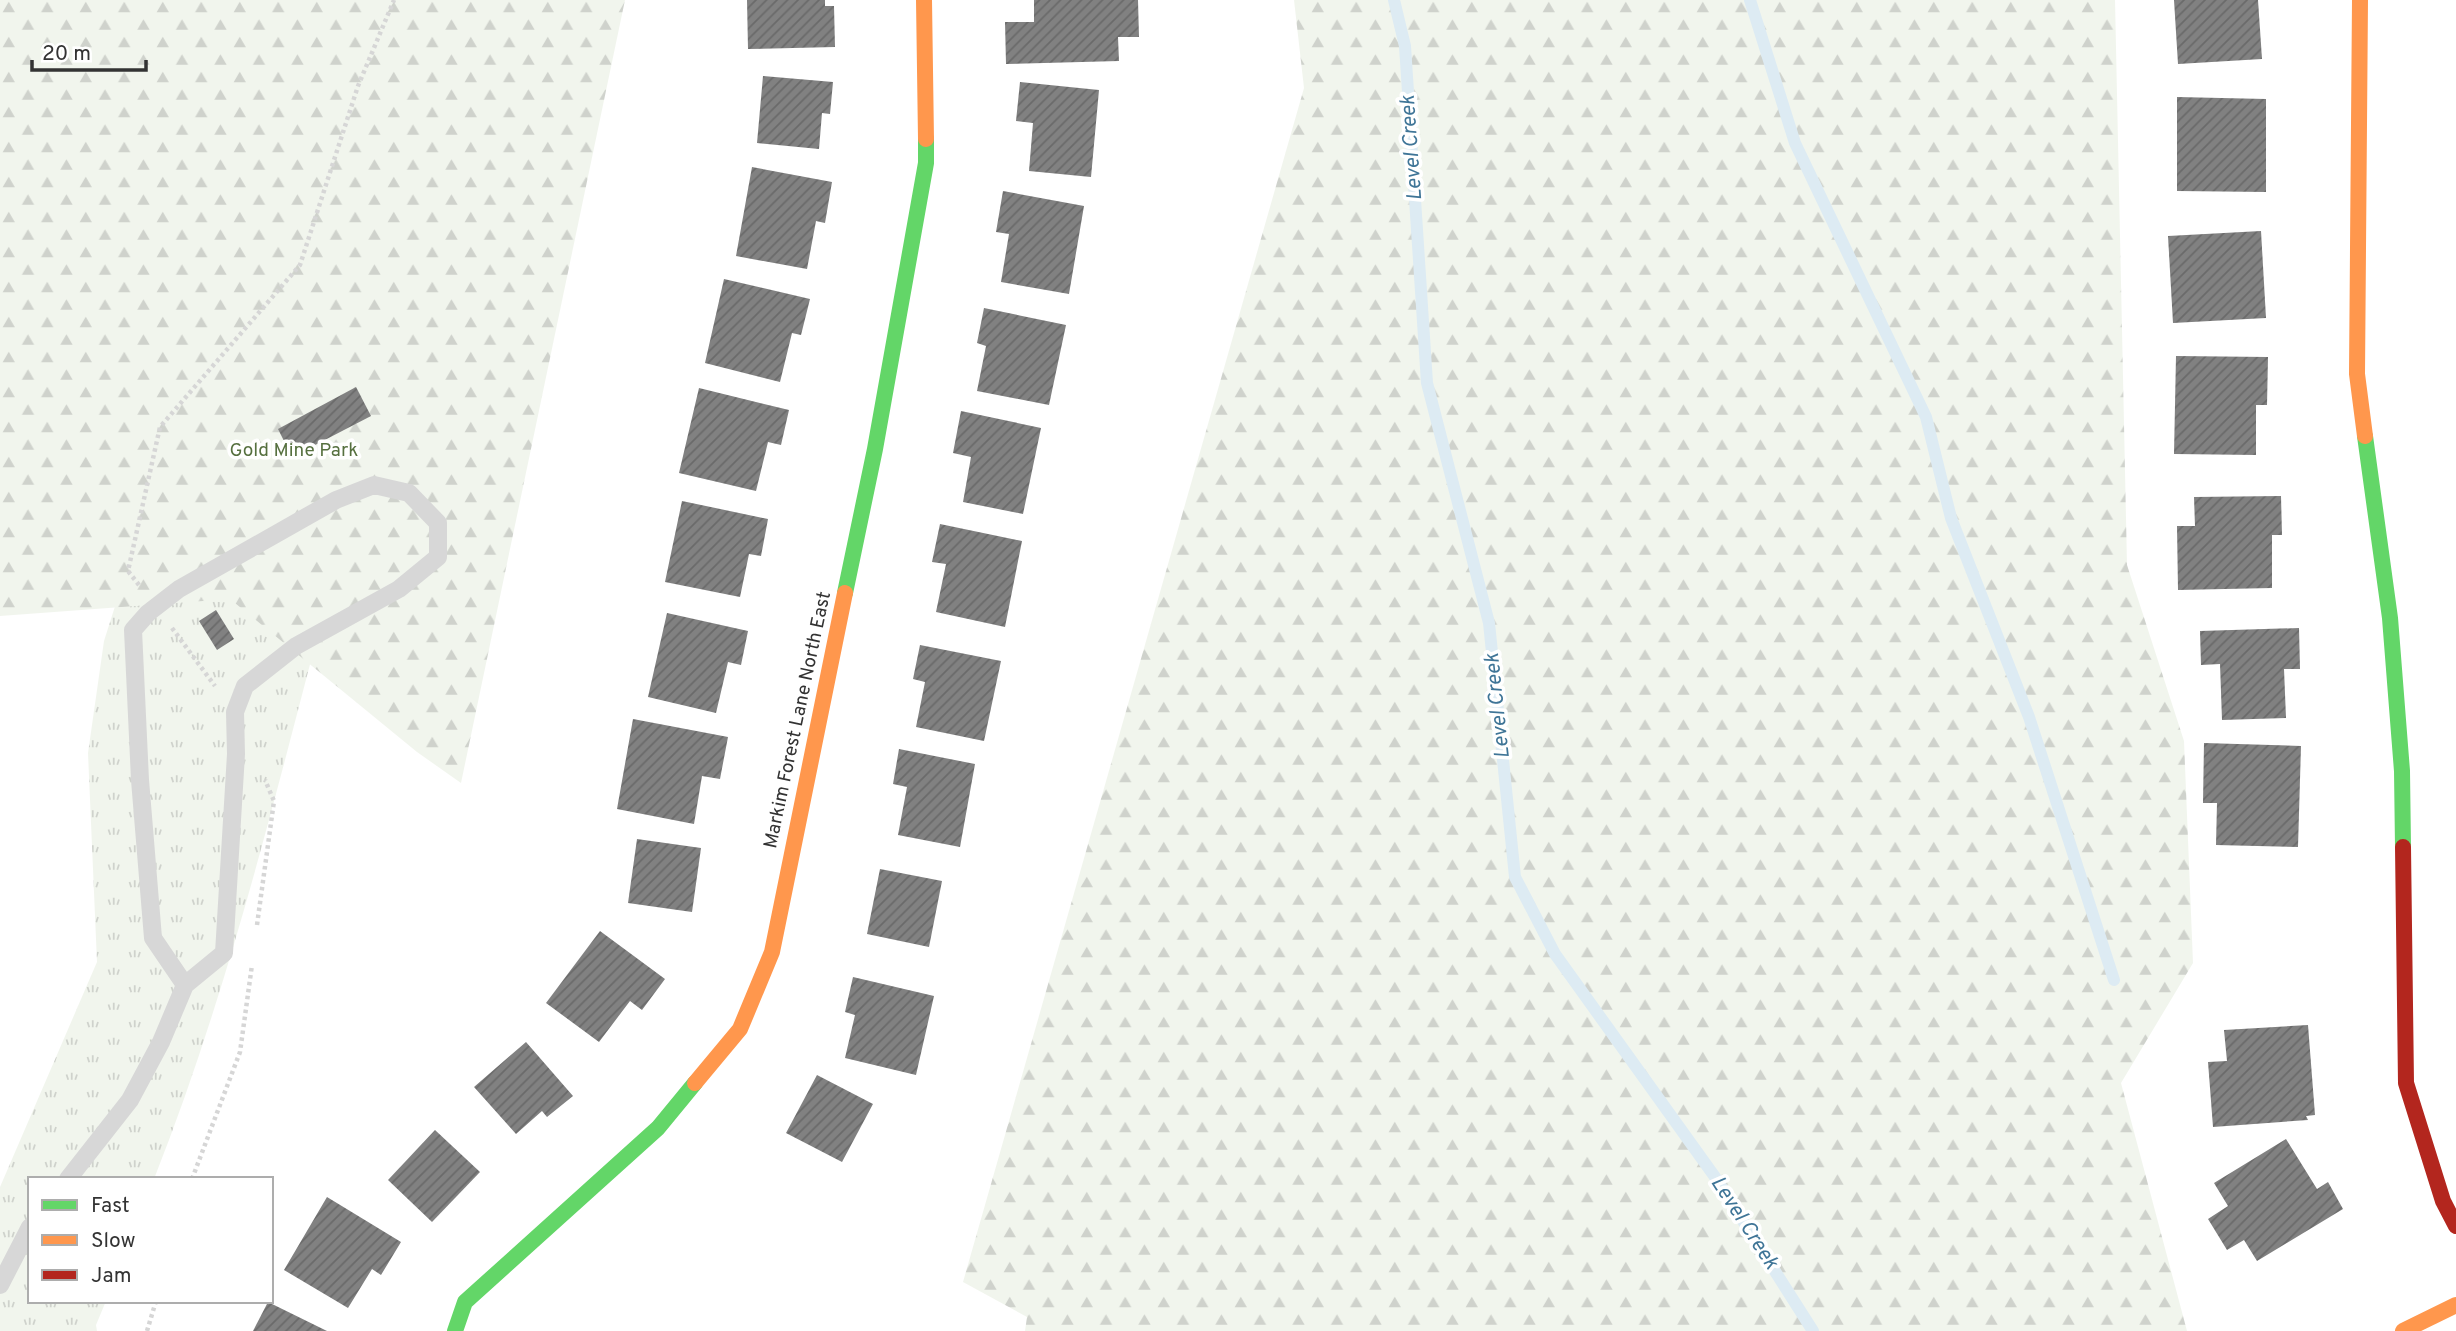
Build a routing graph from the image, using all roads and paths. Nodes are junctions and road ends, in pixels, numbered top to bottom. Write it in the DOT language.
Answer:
graph roads {
  1 [pos="924,0"];
  2 [pos="2360,0"];
  3 [pos="185,985"];
  4 [pos="70,1177"];
  5 [pos="2456,1226"];
  6 [pos="28,1231"];
  7 [pos="0,1285"];
  8 [pos="155,1303"];
  9 [pos="2456,1305"];
  10 [pos="147,1331"];
  11 [pos="454,1331"];
  12 [pos="2403,1331"];
  1 -- 11 [label="street, Markim Forest Lane North East"];
  2 -- 5 [label="street"];
  3 -- 3 [label="lane"];
  3 -- 4 [label="lane"];
  6 -- 7 [label="lane"];
  8 -- 10 [label="path"];
  9 -- 12 [label="street"];
}
